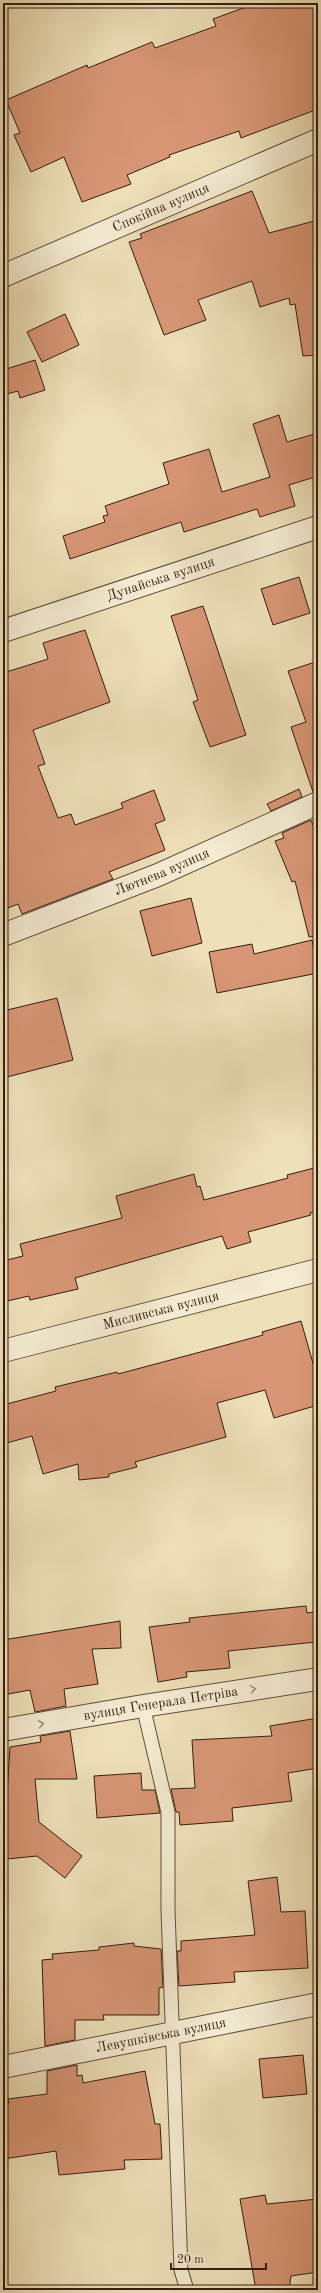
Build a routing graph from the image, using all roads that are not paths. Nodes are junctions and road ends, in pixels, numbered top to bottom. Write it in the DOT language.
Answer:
graph roads {
  1 [pos="318,140"];
  2 [pos="3,276"];
  3 [pos="318,527"];
  4 [pos="3,632"];
  5 [pos="318,803"];
  6 [pos="3,935"];
  7 [pos="318,1270"];
  8 [pos="3,1352"];
  9 [pos="318,1679"];
  10 [pos="143,1706"];
  11 [pos="3,1730"];
  12 [pos="318,2004"];
  13 [pos="172,2034"];
  14 [pos="3,2067"];
  15 [pos="187,2290"];
  1 -- 2 [label="street, Спокійна вулиця"];
  3 -- 4 [label="street, Дунайська вулиця"];
  5 -- 6 [label="street, Лютнева вулиця"];
  7 -- 8 [label="street, Мисливська вулиця"];
  10 -- 9 [label="street, вулиця Генерала Петріва, one-way"];
  11 -- 10 [label="street, вулиця Генерала Петріва, one-way"];
  10 -- 13 [label="lane"];
  12 -- 13 [label="street, Левушківська вулиця"];
  13 -- 14 [label="street, Левушківська вулиця"];
  13 -- 15 [label="lane"];
}
